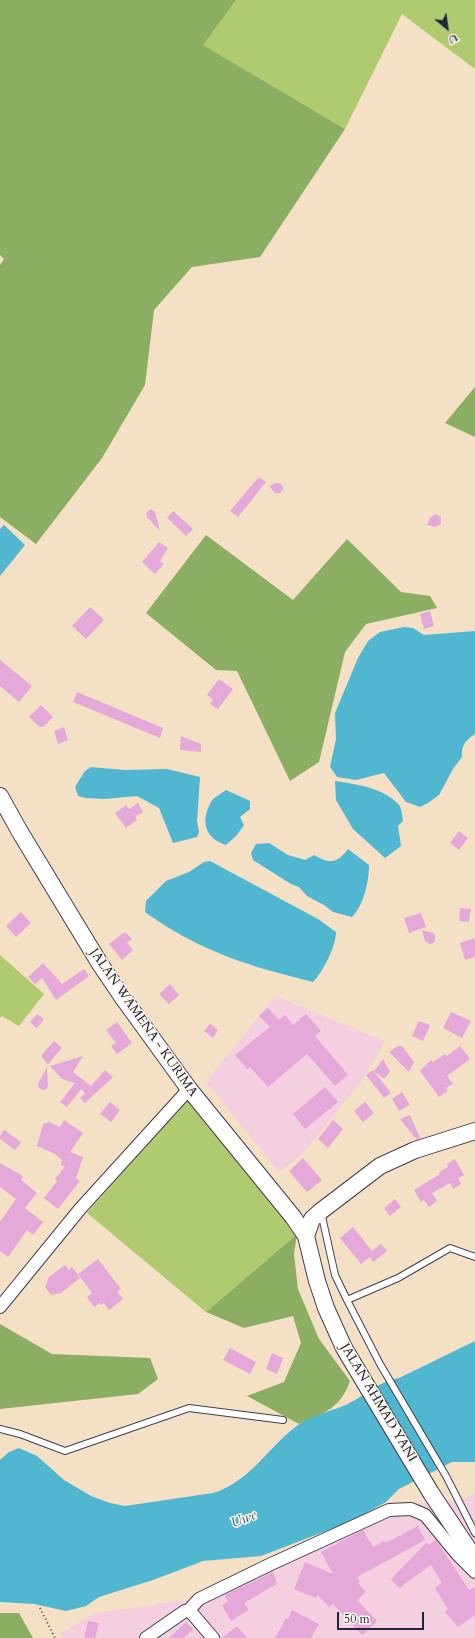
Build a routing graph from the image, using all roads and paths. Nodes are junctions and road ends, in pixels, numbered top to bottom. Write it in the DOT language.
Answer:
graph roads {
  1 [pos="0,796"];
  2 [pos="189,1089"];
  3 [pos="475,1131"];
  4 [pos="321,1211"];
  5 [pos="306,1236"];
  6 [pos="475,1256"];
  7 [pos="347,1300"];
  8 [pos="0,1308"];
  9 [pos="283,1420"];
  10 [pos="0,1429"];
  11 [pos="475,1533"];
  12 [pos="475,1559"];
  13 [pos="475,1572"];
  14 [pos="40,1608"];
  15 [pos="189,1610"];
  16 [pos="55,1638"];
  17 [pos="146,1638"];
  18 [pos="213,1638"];
  1 -- 2 [label="main road, JALAN WAMENA - KURIMA"];
  2 -- 5 [label="main road, JALAN WAMENA - KURIMA"];
  2 -- 8 [label="street"];
  3 -- 4 [label="main road"];
  4 -- 5 [label="main road"];
  4 -- 7 [label="lane"];
  5 -- 12 [label="main road, JALAN AHMAD YANI"];
  6 -- 7 [label="lane"];
  7 -- 11 [label="lane"];
  9 -- 10 [label="lane"];
  13 -- 15 [label="street"];
  14 -- 16 [label="path"];
  15 -- 17 [label="street"];
  15 -- 18 [label="street"];
}
